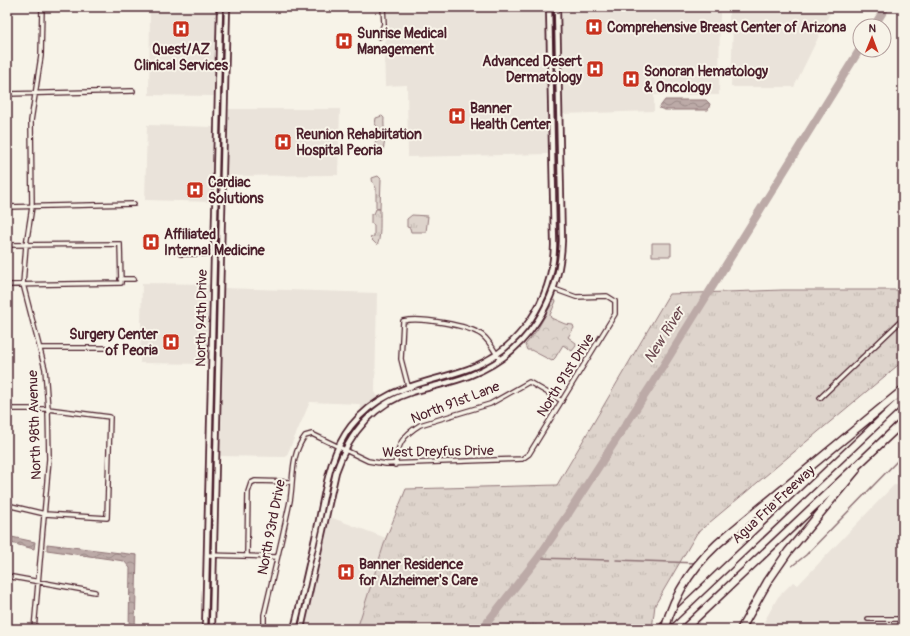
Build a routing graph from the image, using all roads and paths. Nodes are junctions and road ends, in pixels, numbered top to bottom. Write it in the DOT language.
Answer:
graph roads {
  1 [pos="42,7"];
  2 [pos="220,7"];
  3 [pos="227,7"];
  4 [pos="383,7"];
  5 [pos="550,7"];
  6 [pos="557,7"];
  7 [pos="379,37"];
  8 [pos="550,58"];
  9 [pos="558,58"];
  10 [pos="133,91"];
  11 [pos="36,93"];
  12 [pos="7,94"];
  13 [pos="225,96"];
  14 [pos="218,97"];
  15 [pos="551,101"];
  16 [pos="559,101"];
  17 [pos="217,126"];
  18 [pos="224,126"];
  19 [pos="559,146"];
  20 [pos="552,147"];
  21 [pos="553,188"];
  22 [pos="560,188"];
  23 [pos="134,204"];
  24 [pos="7,207"];
  25 [pos="32,207"];
  26 [pos="215,217"];
  27 [pos="222,217"];
  28 [pos="7,245"];
  29 [pos="26,245"];
  30 [pos="181,254"];
  31 [pos="214,254"];
  32 [pos="221,254"];
  33 [pos="553,264"];
  34 [pos="560,265"];
  35 [pos="120,279"];
  36 [pos="134,279"];
  37 [pos="23,284"];
  38 [pos="7,285"];
  39 [pos="554,289"];
  40 [pos="532,319"];
  41 [pos="903,319"];
  42 [pos="538,322"];
  43 [pos="40,348"];
  44 [pos="108,348"];
  45 [pos="496,354"];
  46 [pos="500,360"];
  47 [pos="408,386"];
  48 [pos="903,390"];
  49 [pos="820,398"];
  50 [pos="903,399"];
  51 [pos="562,401"];
  52 [pos="372,405"];
  53 [pos="7,409"];
  54 [pos="48,409"];
  55 [pos="376,411"];
  56 [pos="903,422"];
  57 [pos="308,434"];
  58 [pos="339,446"];
  59 [pos="209,447"];
  60 [pos="216,447"];
  61 [pos="345,449"];
  62 [pos="526,457"];
  63 [pos="866,457"];
  64 [pos="395,465"];
  65 [pos="291,482"];
  66 [pos="7,505"];
  67 [pos="45,514"];
  68 [pos="207,555"];
  69 [pos="213,555"];
  70 [pos="247,556"];
  71 [pos="277,557"];
  72 [pos="7,576"];
  73 [pos="38,583"];
  74 [pos="95,592"];
  75 [pos="868,619"];
  76 [pos="903,619"];
  77 [pos="264,628"];
  78 [pos="34,629"];
  79 [pos="205,629"];
  80 [pos="212,629"];
  81 [pos="294,629"];
  82 [pos="301,629"];
  83 [pos="661,629"];
  84 [pos="665,629"];
  85 [pos="684,629"];
  86 [pos="741,629"];
  1 -- 11 [label="street, North 98th Avenue"];
  2 -- 14 [label="street, North 94th Drive"];
  3 -- 13 [label="street, North 94th Drive"];
  4 -- 7 [label="street"];
  5 -- 8 [label="street"];
  6 -- 9 [label="street"];
  8 -- 9 [label="street"];
  8 -- 15 [label="street"];
  9 -- 16 [label="street"];
  10 -- 11 [label="street"];
  11 -- 12 [label="street"];
  11 -- 25 [label="street, North 98th Avenue"];
  13 -- 14 [label="street"];
  13 -- 18 [label="street, North 94th Drive"];
  14 -- 17 [label="street, North 94th Drive"];
  15 -- 16 [label="street"];
  15 -- 20 [label="street"];
  16 -- 19 [label="street"];
  17 -- 18 [label="street"];
  17 -- 26 [label="street, North 94th Drive"];
  18 -- 27 [label="street, North 94th Drive"];
  19 -- 20 [label="street"];
  19 -- 22 [label="street"];
  20 -- 21 [label="street"];
  21 -- 22 [label="street"];
  21 -- 33 [label="street"];
  22 -- 34 [label="street"];
  23 -- 25 [label="street"];
  24 -- 25 [label="street"];
  25 -- 29 [label="street, North 98th Avenue"];
  26 -- 27 [label="street"];
  26 -- 31 [label="street, North 94th Drive"];
  27 -- 32 [label="street, North 94th Drive"];
  28 -- 29 [label="street"];
  29 -- 35 [label="street"];
  29 -- 37 [label="street, North 98th Avenue"];
  30 -- 31 [label="street"];
  31 -- 32 [label="street"];
  31 -- 59 [label="street, North 94th Drive"];
  32 -- 60 [label="street, North 94th Drive"];
  33 -- 34 [label="street"];
  33 -- 40 [label="street"];
  34 -- 39 [label="street"];
  35 -- 36 [label="street"];
  35 -- 37 [label="street"];
  37 -- 38 [label="street"];
  37 -- 43 [label="street, North 98th Avenue"];
  39 -- 42 [label="street"];
  39 -- 51 [label="street, North 91st Drive"];
  40 -- 42 [label="street"];
  40 -- 45 [label="street"];
  41 -- 49 [label="street"];
  42 -- 46 [label="street"];
  43 -- 44 [label="street"];
  43 -- 54 [label="street, North 98th Avenue"];
  45 -- 46 [label="street"];
  45 -- 47 [label="street"];
  45 -- 47 [label="street"];
  46 -- 55 [label="street"];
  47 -- 52 [label="street"];
  48 -- 84 [label="highway, bridge"];
  50 -- 83 [label="highway, Agua Fria Freeway"];
  51 -- 62 [label="street, North 91st Drive"];
  51 -- 64 [label="street, North 91st Lane"];
  52 -- 55 [label="street"];
  52 -- 58 [label="street"];
  53 -- 54 [label="street"];
  54 -- 67 [label="street, North 98th Avenue"];
  54 -- 67 [label="street"];
  55 -- 61 [label="street"];
  56 -- 63 [label="highway, Agua Fria Freeway"];
  57 -- 58 [label="street, West Dreyfus Drive"];
  57 -- 65 [label="street, North 93rd Drive"];
  58 -- 61 [label="street, West Dreyfus Drive"];
  58 -- 81 [label="street"];
  59 -- 60 [label="street"];
  59 -- 68 [label="street, North 94th Drive"];
  60 -- 69 [label="street, North 94th Drive"];
  61 -- 64 [label="street, West Dreyfus Drive"];
  61 -- 82 [label="street"];
  62 -- 64 [label="street, West Dreyfus Drive"];
  63 -- 85 [label="highway, Agua Fria Freeway"];
  63 -- 86 [label="highway"];
  65 -- 70 [label="street"];
  65 -- 71 [label="street, North 93rd Drive"];
  66 -- 67 [label="street"];
  67 -- 73 [label="street, North 98th Avenue"];
  68 -- 69 [label="street"];
  68 -- 79 [label="street, North 94th Drive"];
  69 -- 70 [label="street"];
  69 -- 80 [label="street, North 94th Drive"];
  70 -- 71 [label="street"];
  71 -- 77 [label="street, North 93rd Drive"];
  72 -- 73 [label="street"];
  73 -- 74 [label="street"];
  73 -- 78 [label="street, North 98th Avenue"];
  75 -- 76 [label="street"];
}
